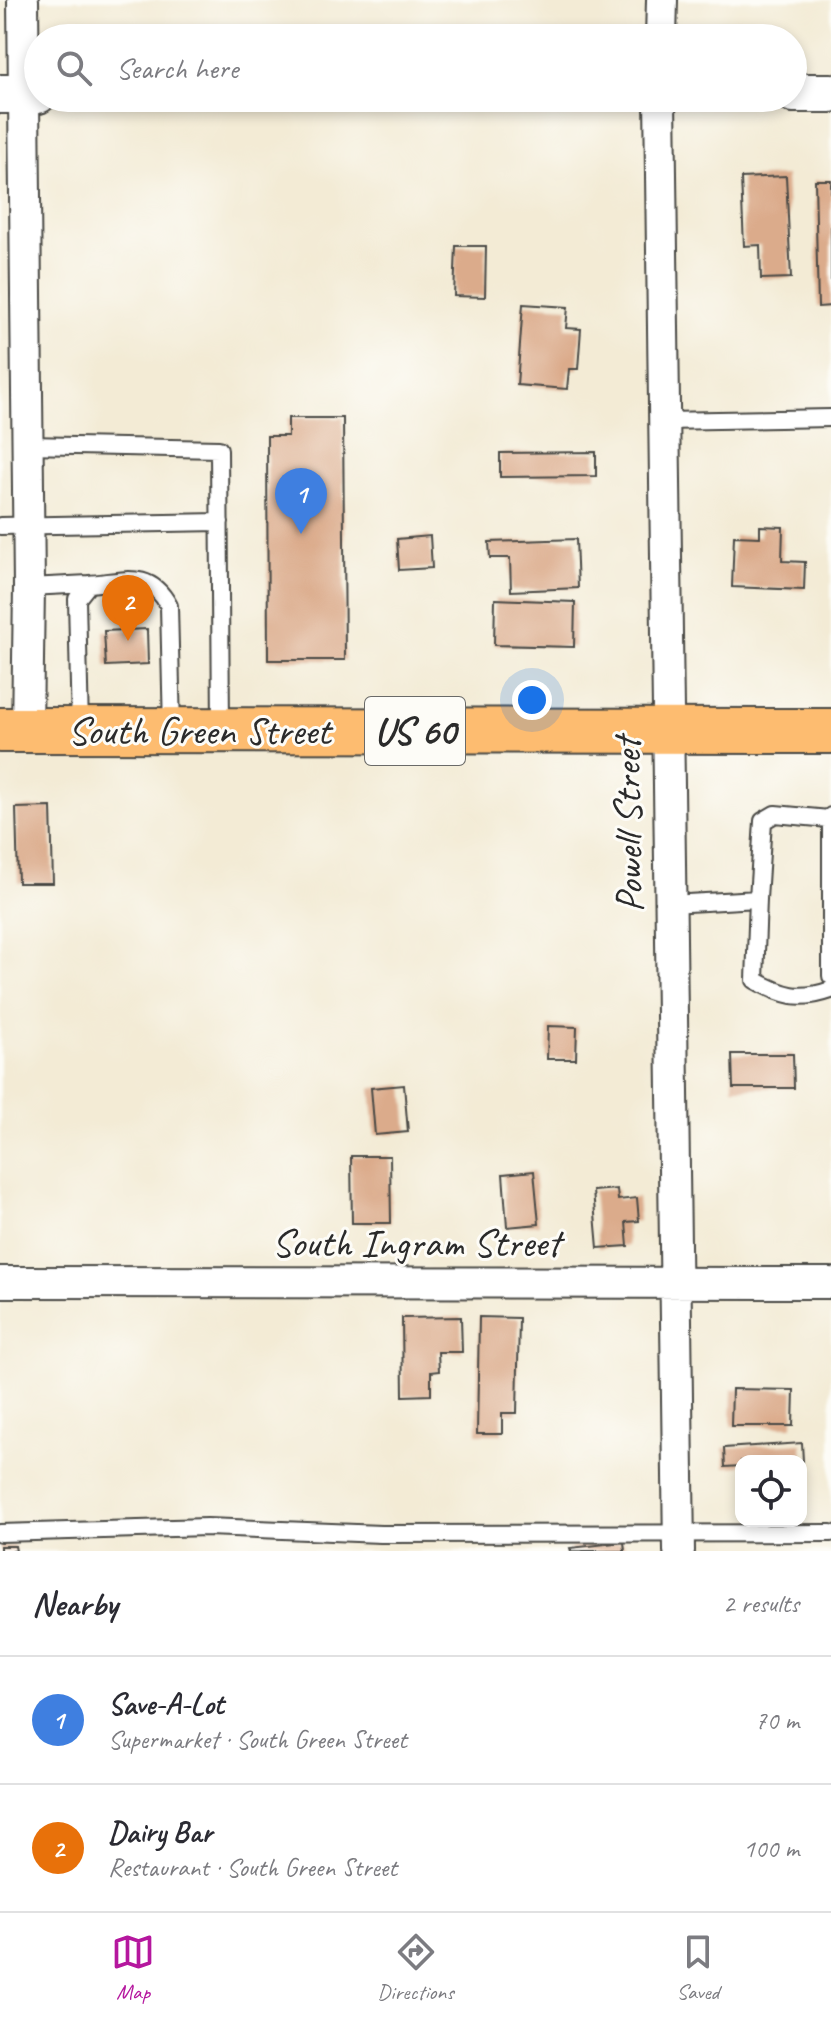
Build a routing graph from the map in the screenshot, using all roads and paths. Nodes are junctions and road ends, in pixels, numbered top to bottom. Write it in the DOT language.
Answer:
graph roads {
  1 [pos="23,0"];
  2 [pos="662,0"];
  3 [pos="661,24"];
  4 [pos="807,93"];
  5 [pos="831,93"];
  6 [pos="20,94"];
  7 [pos="660,112"];
  8 [pos="831,418"];
  9 [pos="664,421"];
  10 [pos="27,445"];
  11 [pos="220,522"];
  12 [pos="14,524"];
  13 [pos="89,584"];
  14 [pos="29,587"];
  15 [pos="14,730"];
  16 [pos="80,730"];
  17 [pos="172,731"];
  18 [pos="221,731"];
  19 [pos="667,731"];
  20 [pos="831,731"];
  21 [pos="830,817"];
  22 [pos="758,899"];
  23 [pos="670,904"];
  24 [pos="831,976"];
  25 [pos="831,990"];
  26 [pos="0,1282"];
  27 [pos="831,1283"];
  28 [pos="676,1284"];
  29 [pos="0,1533"];
  30 [pos="831,1533"];
  31 [pos="679,1542"];
  1 -- 6 [label="street"];
  2 -- 3 [label="street"];
  4 -- 5 [label="street"];
  6 -- 10 [label="street"];
  7 -- 9 [label="street, Powell Street"];
  8 -- 9 [label="lane"];
  9 -- 19 [label="street, Powell Street"];
  10 -- 11 [label="lane"];
  10 -- 12 [label="street"];
  11 -- 12 [label="lane"];
  11 -- 18 [label="lane"];
  12 -- 14 [label="street"];
  13 -- 14 [label="lane"];
  13 -- 16 [label="lane"];
  13 -- 17 [label="lane"];
  14 -- 15 [label="street"];
  15 -- 16 [label="main road, South Green Street / US 60"];
  16 -- 17 [label="main road, South Green Street / US 60"];
  17 -- 18 [label="main road, South Green Street / US 60"];
  18 -- 19 [label="main road, South Green Street / US 60"];
  19 -- 20 [label="main road, South Green Street / US 60"];
  19 -- 23 [label="street, Powell Street"];
  21 -- 22 [label="lane"];
  21 -- 24 [label="lane"];
  22 -- 23 [label="lane"];
  22 -- 25 [label="lane"];
  23 -- 28 [label="street, Powell Street"];
  26 -- 28 [label="street, South Ingram Street"];
  27 -- 28 [label="street, South Ingram Street"];
  28 -- 31 [label="street, Powell Street"];
  29 -- 31 [label="lane"];
  30 -- 31 [label="lane"];
}
